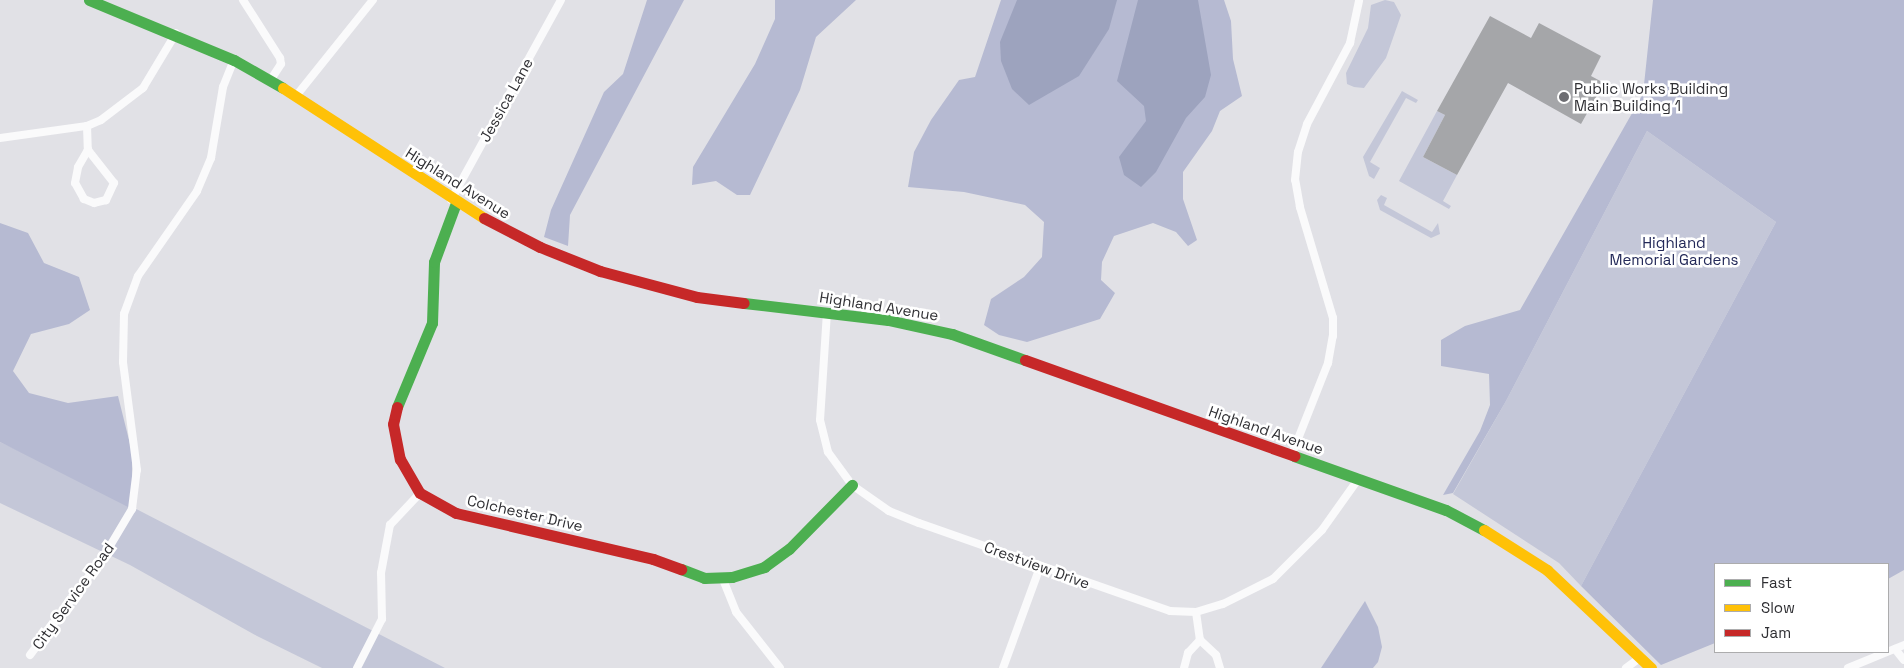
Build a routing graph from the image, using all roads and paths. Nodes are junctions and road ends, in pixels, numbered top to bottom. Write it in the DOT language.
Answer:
graph roads {
  1 [pos="89,0"];
  2 [pos="243,0"];
  3 [pos="373,0"];
  4 [pos="561,0"];
  5 [pos="1360,1"];
  6 [pos="176,33"];
  7 [pos="234,60"];
  8 [pos="270,80"];
  9 [pos="296,96"];
  10 [pos="87,126"];
  11 [pos="0,138"];
  12 [pos="88,150"];
  13 [pos="453,202"];
  14 [pos="827,312"];
  15 [pos="1292,454"];
  16 [pos="1359,478"];
  17 [pos="852,485"];
  18 [pos="420,493"];
  19 [pos="1040,567"];
  20 [pos="722,577"];
  21 [pos="1196,612"];
  22 [pos="1200,640"];
  23 [pos="1904,644"];
  24 [pos="1895,648"];
  25 [pos="1889,651"];
  26 [pos="1883,653"];
  27 [pos="30,655"];
  28 [pos="1641,657"];
  29 [pos="1904,660"];
  30 [pos="357,668"];
  31 [pos="780,668"];
  32 [pos="1003,668"];
  33 [pos="1184,668"];
  34 [pos="1220,668"];
  35 [pos="1626,668"];
  36 [pos="1651,668"];
  37 [pos="1848,668"];
  1 -- 6 [label="street, Highland Avenue"];
  2 -- 8 [label="street"];
  3 -- 9 [label="street"];
  4 -- 13 [label="street, Jessica Lane"];
  5 -- 15 [label="street"];
  6 -- 7 [label="street, Highland Avenue"];
  6 -- 10 [label="street"];
  7 -- 8 [label="street, Highland Avenue"];
  7 -- 27 [label="street, City Service Road"];
  8 -- 9 [label="street, Highland Avenue"];
  9 -- 13 [label="street, Highland Avenue"];
  10 -- 11 [label="street"];
  10 -- 12 [label="street"];
  12 -- 12 [label="street"];
  13 -- 14 [label="street, Highland Avenue"];
  13 -- 18 [label="street"];
  14 -- 15 [label="street, Highland Avenue"];
  14 -- 17 [label="street, Crestview Drive"];
  15 -- 16 [label="street, Highland Avenue"];
  16 -- 21 [label="street, Crestview Drive"];
  16 -- 28 [label="street, Highland Avenue"];
  17 -- 19 [label="street, Crestview Drive"];
  17 -- 20 [label="street, Colchester Drive"];
  18 -- 20 [label="street, Colchester Drive"];
  18 -- 30 [label="street"];
  19 -- 21 [label="street, Crestview Drive"];
  19 -- 32 [label="street"];
  20 -- 31 [label="street"];
  21 -- 22 [label="street"];
  22 -- 33 [label="street"];
  22 -- 34 [label="street"];
  23 -- 24 [label="street"];
  24 -- 25 [label="street"];
  24 -- 29 [label="street"];
  26 -- 37 [label="street"];
  28 -- 35 [label="street"];
  28 -- 36 [label="street, Highland Avenue"];
}
